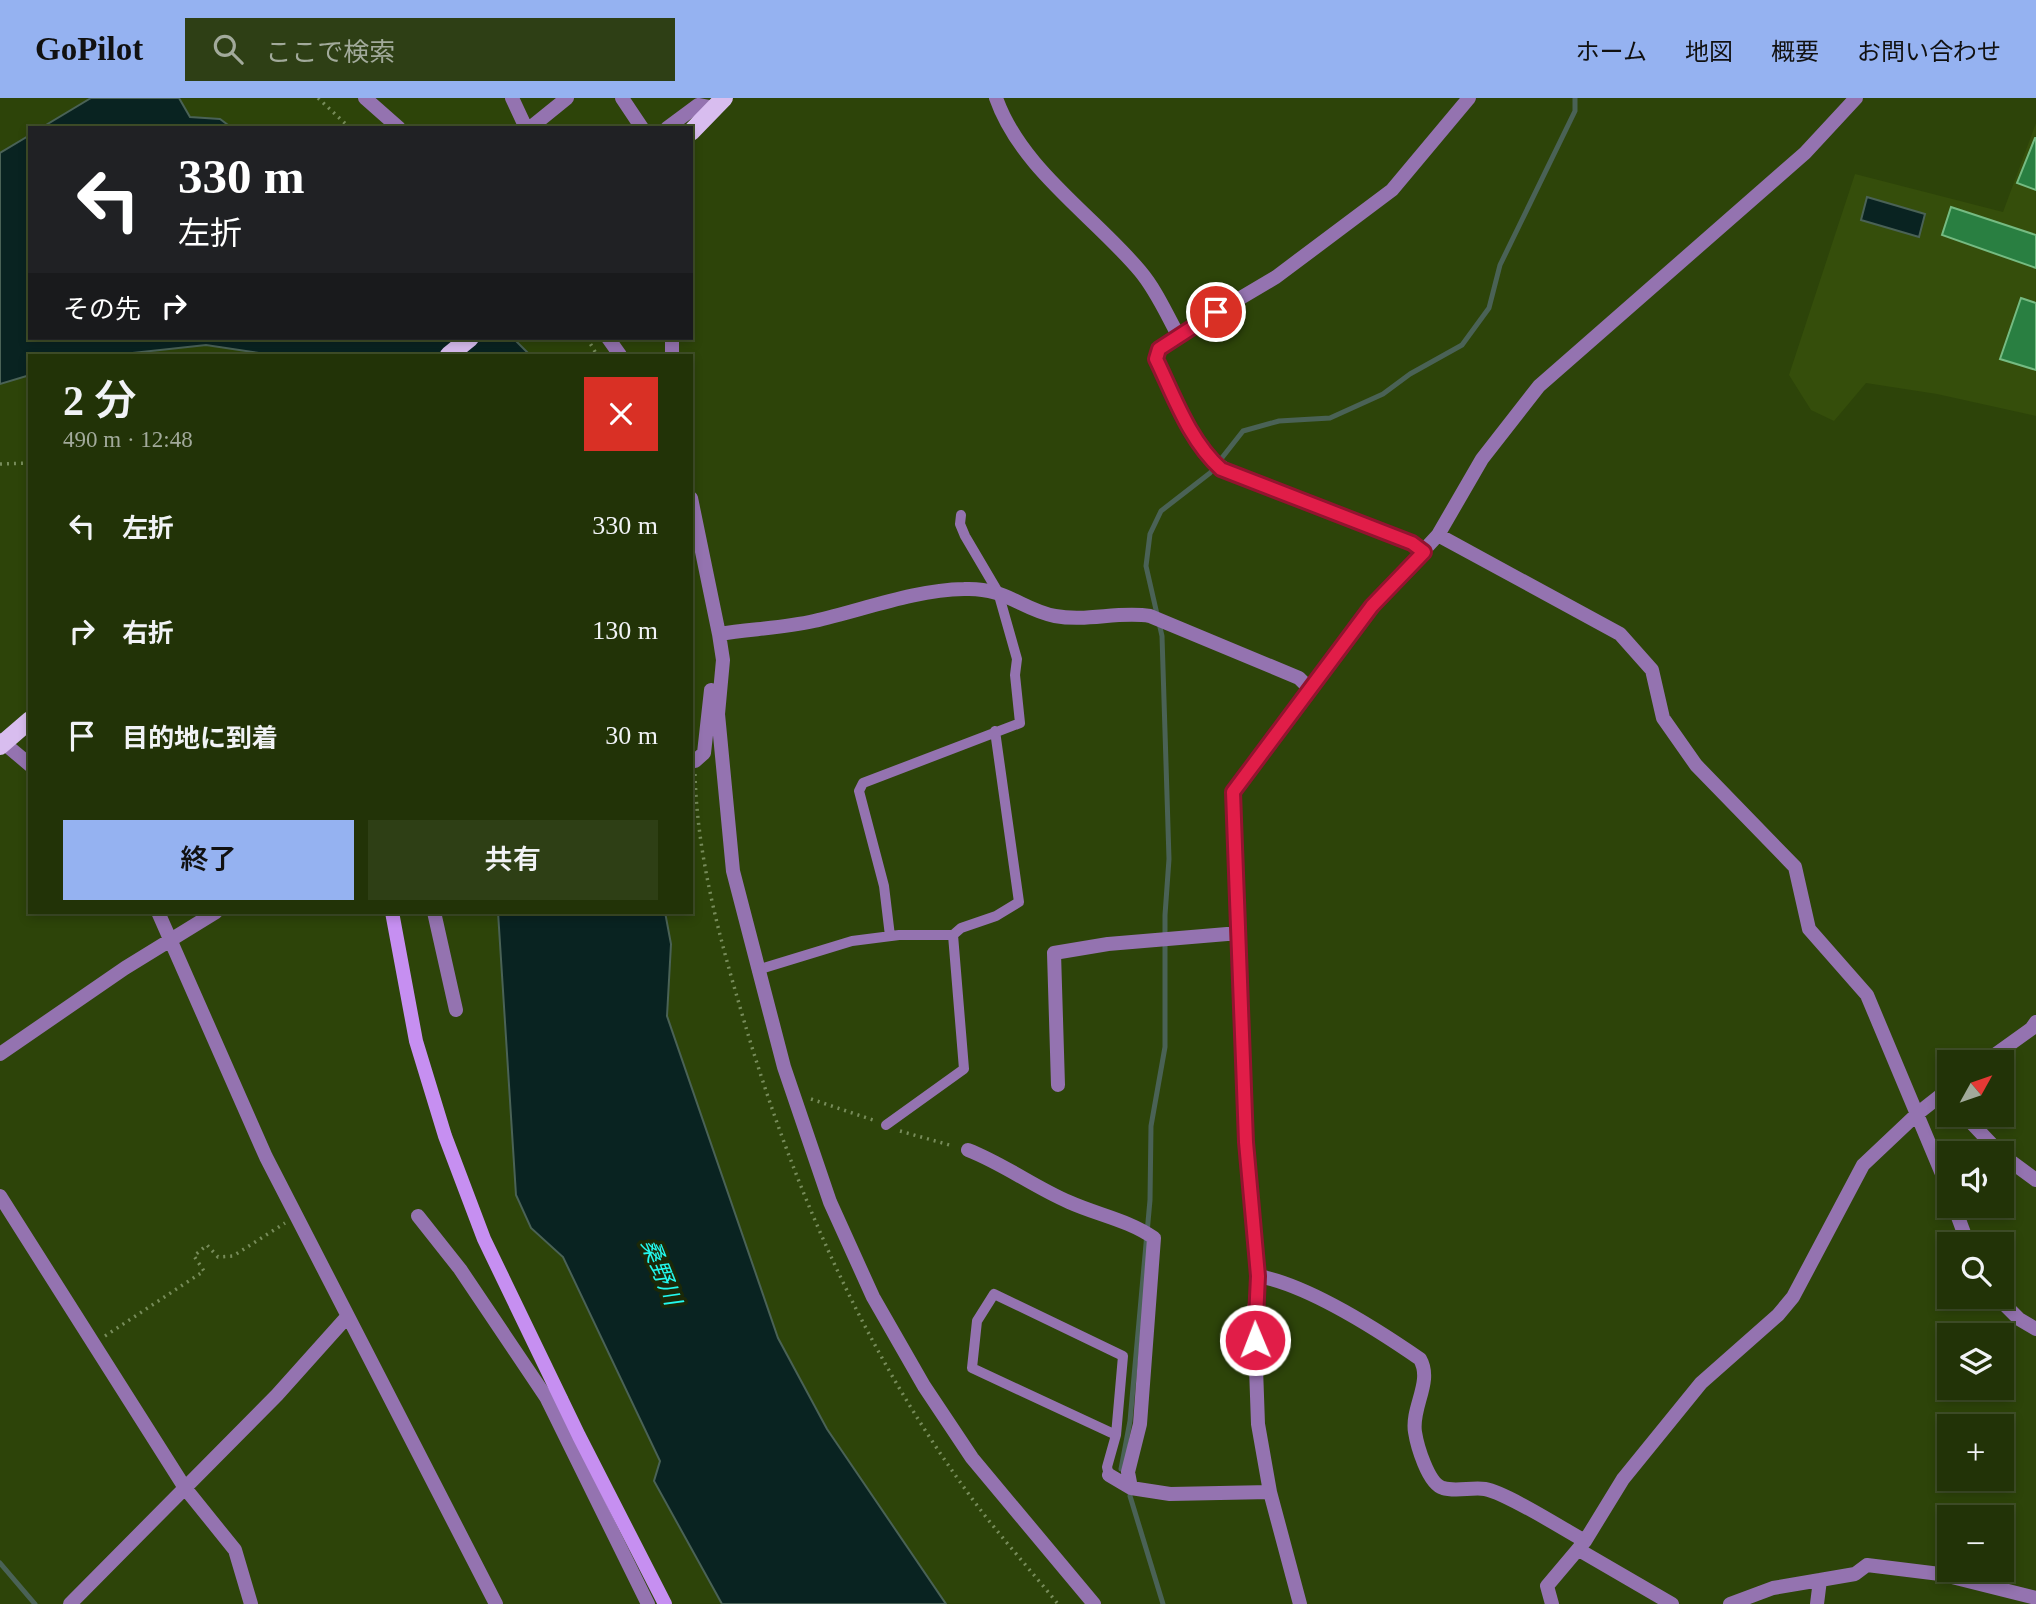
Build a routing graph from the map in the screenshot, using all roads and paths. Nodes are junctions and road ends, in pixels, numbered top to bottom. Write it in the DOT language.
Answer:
graph roads {
  1 [pos="318,98"];
  2 [pos="365,98"];
  3 [pos="512,98"];
  4 [pos="567,98"];
  5 [pos="622,98"];
  6 [pos="996,98"];
  7 [pos="1469,98"];
  8 [pos="1856,98"];
  9 [pos="719,103"];
  10 [pos="348,126"];
  11 [pos="397,126"];
  12 [pos="527,126"];
  13 [pos="531,126"];
  14 [pos="641,126"];
  15 [pos="670,126"];
  16 [pos="693,130"];
  17 [pos="1178,335"];
  18 [pos="468,340"];
  19 [pos="450,354"];
  20 [pos="28,463"];
  21 [pos="0,464"];
  22 [pos="693,508"];
  23 [pos="961,515"];
  24 [pos="1438,535"];
  25 [pos="1424,552"];
  26 [pos="998,592"];
  27 [pos="719,634"];
  28 [pos="1309,688"];
  29 [pos="28,722"];
  30 [pos="995,732"];
  31 [pos="1,743"];
  32 [pos="695,761"];
  33 [pos="28,763"];
  34 [pos="159,914"];
  35 [pos="213,914"];
  36 [pos="392,914"];
  37 [pos="434,914"];
  38 [pos="1239,933"];
  39 [pos="953,935"];
  40 [pos="890,936"];
  41 [pos="171,938"];
  42 [pos="757,970"];
  43 [pos="456,1010"];
  44 [pos="2036,1022"];
  45 [pos="2002,1050"];
  46 [pos="0,1054"];
  47 [pos="1058,1085"];
  48 [pos="1937,1101"];
  49 [pos="1917,1114"];
  50 [pos="886,1125"];
  51 [pos="1975,1127"];
  52 [pos="1989,1141"];
  53 [pos="968,1150"];
  54 [pos="1937,1162"];
  55 [pos="2014,1164"];
  56 [pos="2036,1180"];
  57 [pos="0,1196"];
  58 [pos="295,1216"];
  59 [pos="418,1216"];
  60 [pos="1258,1276"];
  61 [pos="2009,1309"];
  62 [pos="346,1318"];
  63 [pos="2036,1329"];
  64 [pos="93,1343"];
  65 [pos="554,1398"];
  66 [pos="1116,1435"];
  67 [pos="1110,1475"];
  68 [pos="185,1488"];
  69 [pos="1131,1488"];
  70 [pos="1270,1492"];
  71 [pos="1582,1546"];
  72 [pos="1820,1580"];
  73 [pos="2036,1598"];
  74 [pos="71,1604"];
  75 [pos="251,1604"];
  76 [pos="496,1604"];
  77 [pos="648,1604"];
  78 [pos="665,1604"];
  79 [pos="1094,1604"];
  80 [pos="1300,1604"];
  81 [pos="1552,1604"];
  82 [pos="1672,1604"];
  83 [pos="1730,1604"];
  84 [pos="1816,1604"];
  1 -- 10 [label="path"];
  2 -- 11 [label="street"];
  3 -- 12 [label="street"];
  4 -- 13 [label="street"];
  5 -- 14 [label="street"];
  6 -- 17 [label="street"];
  7 -- 17 [label="street"];
  8 -- 24 [label="street"];
  9 -- 15 [label="street"];
  9 -- 16 [label="main road"];
  17 -- 25 [label="street"];
  18 -- 19 [label="main road"];
  20 -- 21 [label="path"];
  22 -- 27 [label="street"];
  23 -- 26 [label="lane"];
  24 -- 25 [label="street"];
  24 -- 49 [label="street"];
  25 -- 28 [label="street"];
  26 -- 27 [label="street"];
  26 -- 28 [label="street"];
  26 -- 30 [label="lane"];
  27 -- 32 [label="street"];
  27 -- 42 [label="street"];
  28 -- 38 [label="street"];
  29 -- 31 [label="main road"];
  30 -- 39 [label="lane"];
  30 -- 40 [label="lane"];
  31 -- 33 [label="street"];
  34 -- 41 [label="street"];
  35 -- 41 [label="street"];
  36 -- 65 [label="street"];
  37 -- 43 [label="street"];
  38 -- 47 [label="street"];
  38 -- 60 [label="street"];
  39 -- 40 [label="lane"];
  39 -- 50 [label="lane"];
  40 -- 42 [label="lane"];
  41 -- 46 [label="street"];
  41 -- 58 [label="street"];
  42 -- 79 [label="street"];
  44 -- 45 [label="street"];
  48 -- 49 [label="street"];
  49 -- 54 [label="street"];
  49 -- 71 [label="street"];
  51 -- 52 [label="street"];
  53 -- 69 [label="street"];
  55 -- 56 [label="street"];
  57 -- 64 [label="street"];
  58 -- 62 [label="street"];
  58 -- 64 [label="path"];
  59 -- 65 [label="street"];
  60 -- 70 [label="street"];
  60 -- 71 [label="street"];
  61 -- 63 [label="street"];
  62 -- 68 [label="street"];
  62 -- 76 [label="street"];
  64 -- 68 [label="street"];
  65 -- 77 [label="street"];
  65 -- 78 [label="street"];
  66 -- 66 [label="lane"];
  66 -- 67 [label="lane"];
  67 -- 69 [label="street"];
  68 -- 74 [label="street"];
  68 -- 75 [label="street"];
  69 -- 70 [label="street"];
  70 -- 80 [label="street"];
  71 -- 81 [label="street"];
  71 -- 82 [label="street"];
  72 -- 73 [label="street"];
  72 -- 83 [label="street"];
  72 -- 84 [label="street"];
}
